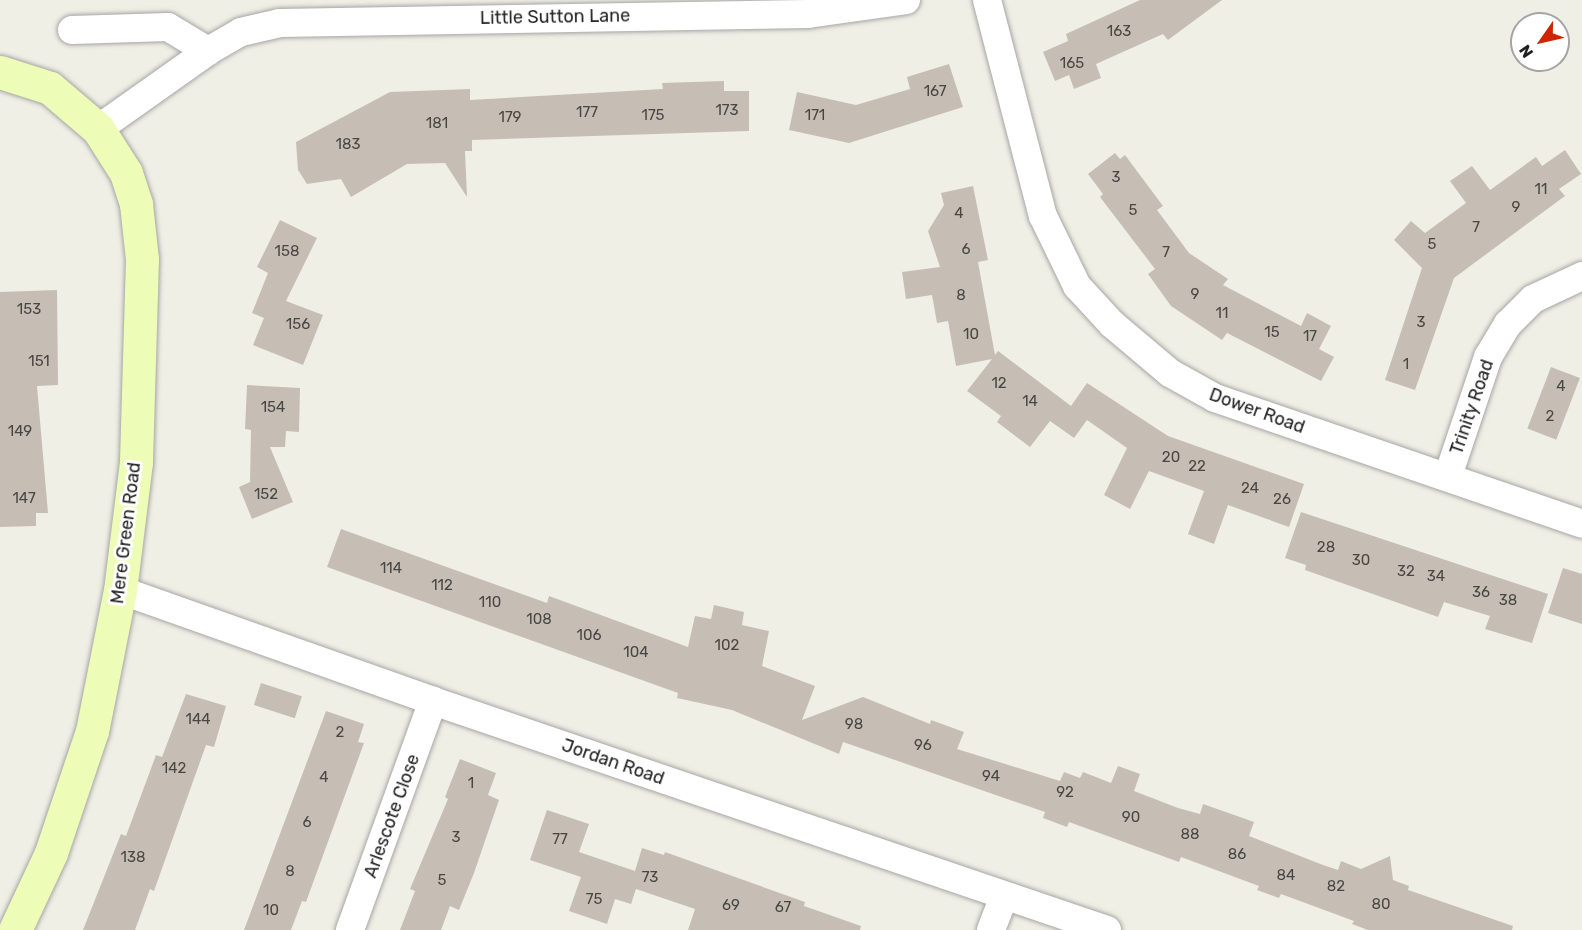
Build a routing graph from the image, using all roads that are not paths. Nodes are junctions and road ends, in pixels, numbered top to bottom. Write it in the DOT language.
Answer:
graph roads {
  1 [pos="906,0"];
  2 [pos="987,0"];
  3 [pos="808,7"];
  4 [pos="72,30"];
  5 [pos="208,51"];
  6 [pos="0,72"];
  7 [pos="98,129"];
  8 [pos="1582,276"];
  9 [pos="1448,476"];
  10 [pos="1582,524"];
  11 [pos="120,590"];
  12 [pos="433,701"];
  13 [pos="1004,896"];
  14 [pos="15,930"];
  15 [pos="350,930"];
  16 [pos="991,930"];
  17 [pos="1107,930"];
  1 -- 3 [label="street, Little Sutton Lane"];
  2 -- 9 [label="street, Dower Road"];
  3 -- 5 [label="street, Little Sutton Lane"];
  4 -- 5 [label="street"];
  5 -- 7 [label="street, Little Sutton Lane"];
  6 -- 7 [label="main road, Mere Green Road"];
  7 -- 11 [label="main road, Mere Green Road"];
  8 -- 9 [label="street, Trinity Road"];
  9 -- 10 [label="street, Dower Road"];
  11 -- 12 [label="street, Jordan Road"];
  11 -- 14 [label="main road, Mere Green Road"];
  12 -- 13 [label="street, Jordan Road"];
  12 -- 15 [label="street, Arlescote Close"];
  13 -- 16 [label="street"];
  13 -- 17 [label="street, Jordan Road"];
}
